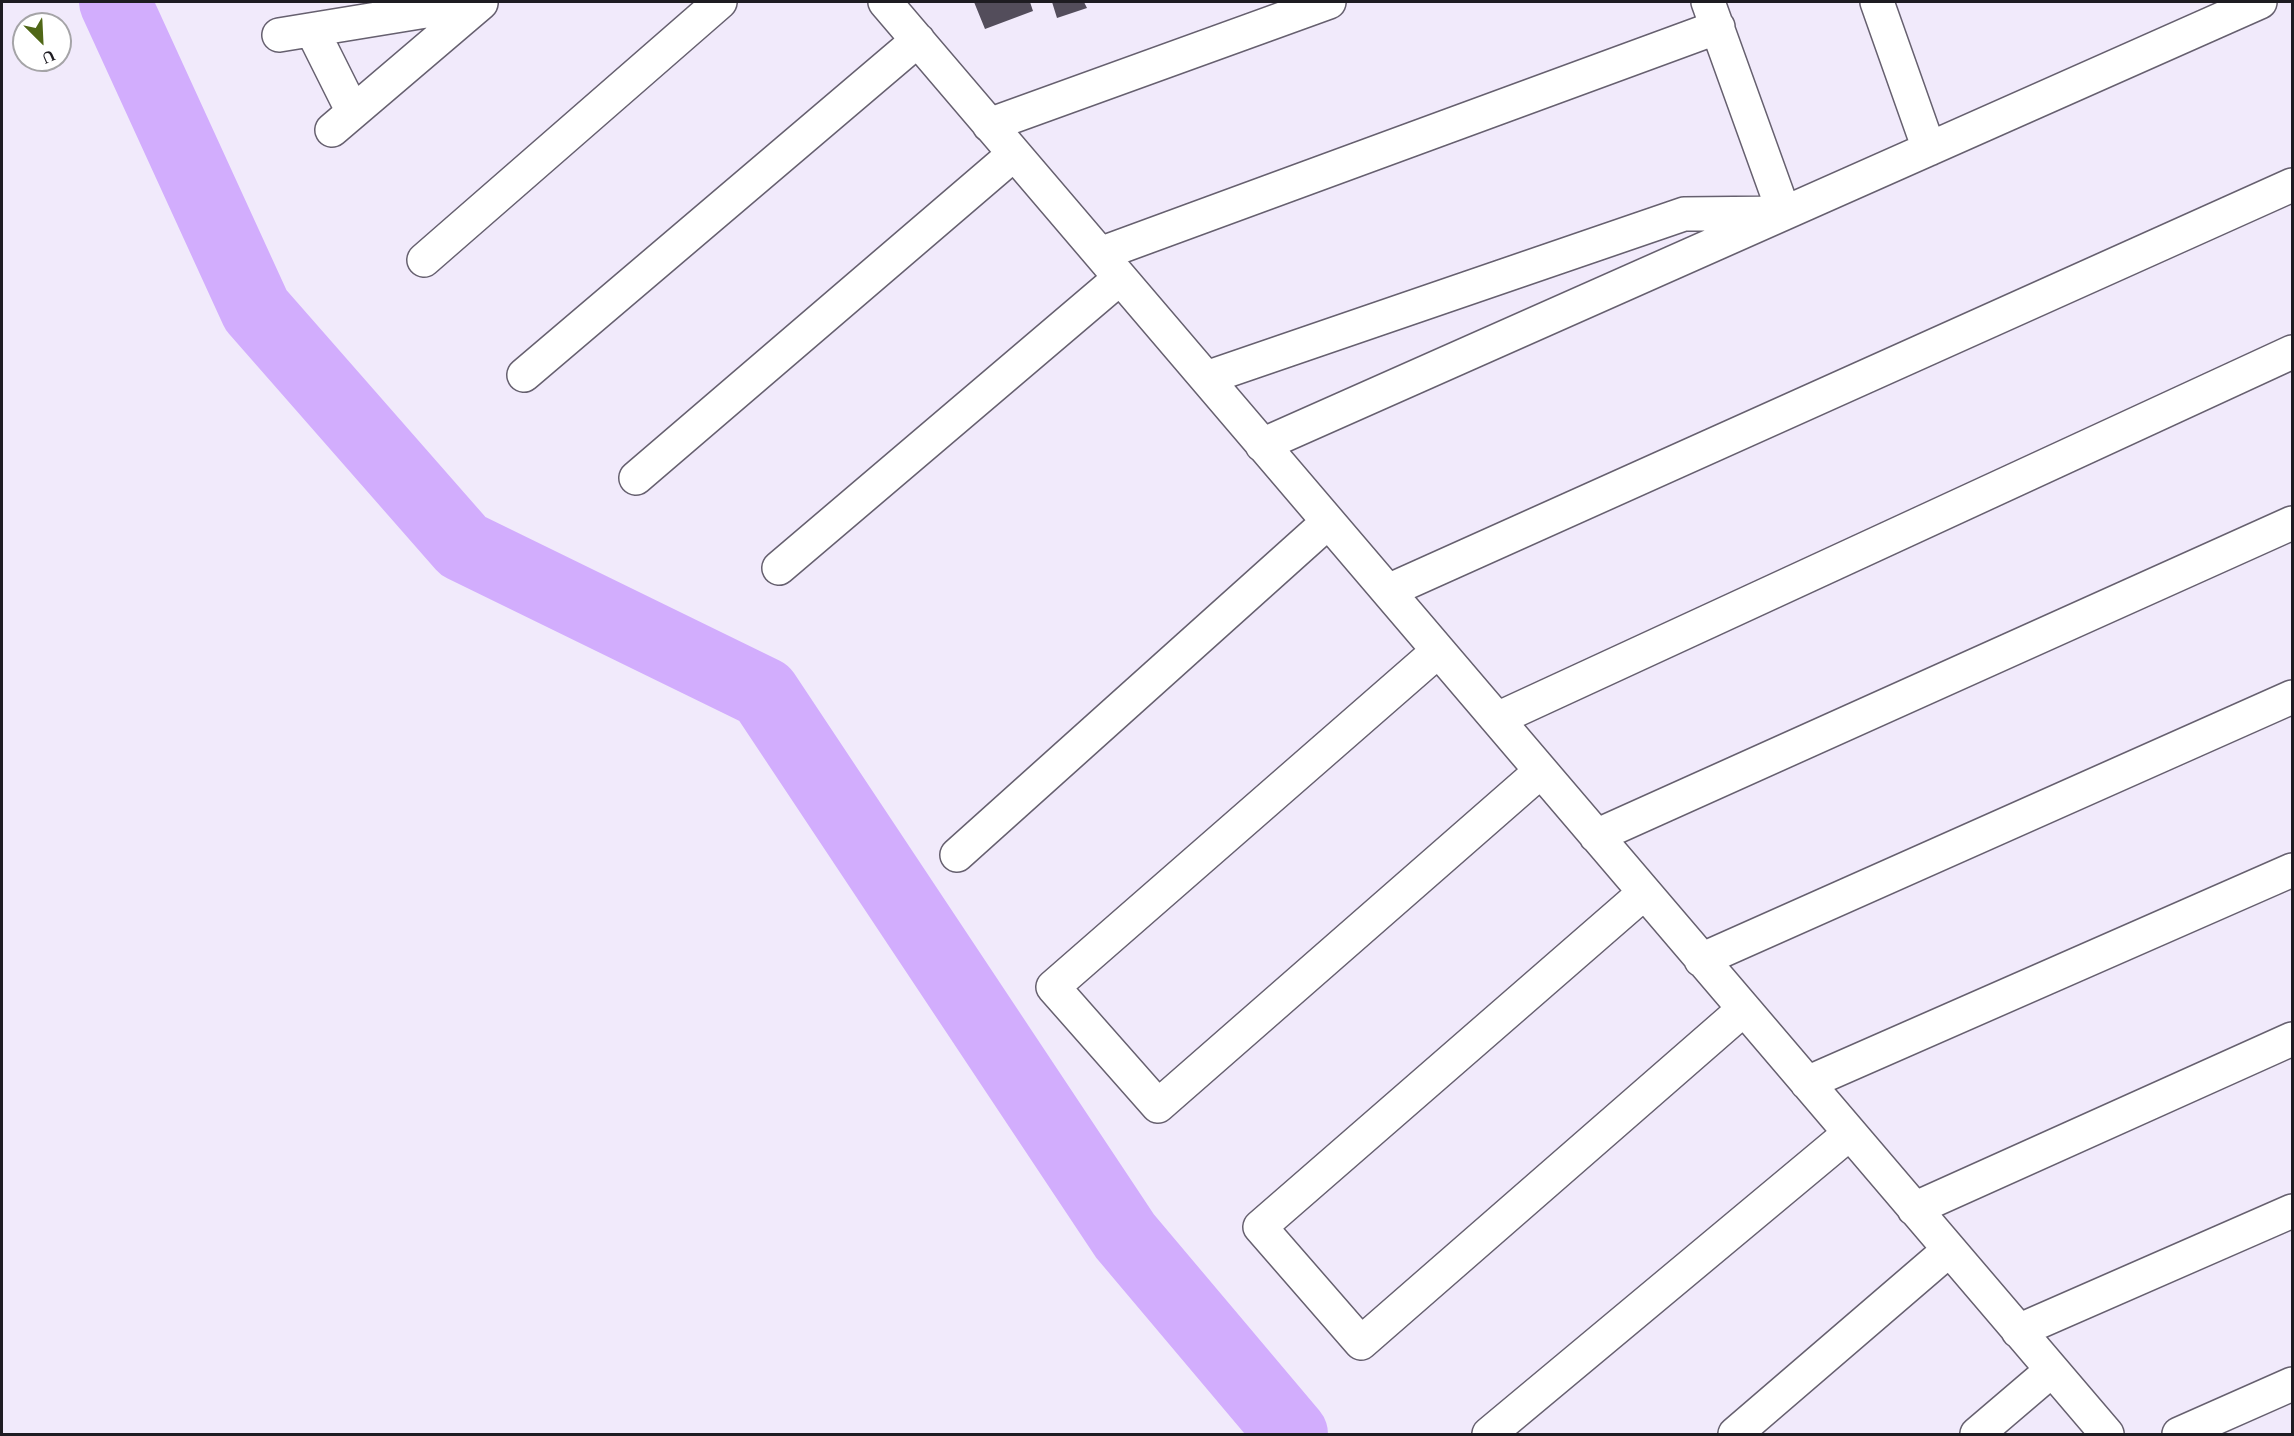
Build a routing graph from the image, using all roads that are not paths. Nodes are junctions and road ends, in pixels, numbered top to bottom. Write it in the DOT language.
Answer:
graph roads {
  1 [pos="482,2"];
  2 [pos="720,2"];
  3 [pos="885,2"];
  4 [pos="1329,2"];
  5 [pos="1877,2"];
  6 [pos="2260,2"];
  7 [pos="1713,14"];
  8 [pos="312,30"];
  9 [pos="279,35"];
  10 [pos="918,40"];
  11 [pos="989,125"];
  12 [pos="1929,148"];
  13 [pos="1014,154"];
  14 [pos="2292,185"];
  15 [pos="1784,213"];
  16 [pos="424,260"];
  17 [pos="1110,266"];
  18 [pos="2292,352"];
  19 [pos="525,375"];
  20 [pos="1206,378"];
  21 [pos="1262,445"];
  22 [pos="636,478"];
  23 [pos="1328,522"];
  24 [pos="2292,523"];
  25 [pos="779,568"];
  26 [pos="1388,591"];
  27 [pos="1438,651"];
  28 [pos="2292,697"];
  29 [pos="1497,719"];
  30 [pos="1541,771"];
  31 [pos="1596,836"];
  32 [pos="957,855"];
  33 [pos="2292,870"];
  34 [pos="1644,893"];
  35 [pos="1701,960"];
  36 [pos="1744,1010"];
  37 [pos="2292,1039"];
  38 [pos="1807,1083"];
  39 [pos="1850,1133"];
  40 [pos="1914,1209"];
  41 [pos="2292,1211"];
  42 [pos="1948,1250"];
  43 [pos="2018,1331"];
  44 [pos="2052,1370"];
  45 [pos="2292,1384"];
  46 [pos="1489,1434"];
  47 [pos="1735,1434"];
  48 [pos="1977,1434"];
  49 [pos="2107,1434"];
  50 [pos="2179,1434"];
  1 -- 8 [label="street"];
  1 -- 8 [label="street"];
  2 -- 16 [label="street"];
  3 -- 10 [label="street"];
  4 -- 11 [label="street"];
  5 -- 12 [label="street"];
  6 -- 12 [label="street"];
  7 -- 15 [label="street"];
  7 -- 17 [label="street"];
  8 -- 9 [label="street"];
  10 -- 11 [label="street"];
  10 -- 19 [label="street"];
  11 -- 13 [label="street"];
  12 -- 15 [label="street"];
  13 -- 17 [label="street"];
  13 -- 22 [label="street"];
  14 -- 26 [label="street"];
  15 -- 20 [label="street"];
  15 -- 21 [label="street"];
  17 -- 20 [label="street"];
  17 -- 25 [label="street"];
  18 -- 29 [label="street"];
  20 -- 21 [label="street"];
  21 -- 23 [label="street"];
  23 -- 26 [label="street"];
  23 -- 32 [label="street"];
  24 -- 31 [label="street"];
  26 -- 27 [label="street"];
  27 -- 29 [label="street"];
  27 -- 30 [label="street"];
  28 -- 35 [label="street"];
  29 -- 30 [label="street"];
  30 -- 31 [label="street"];
  31 -- 34 [label="street"];
  33 -- 38 [label="street"];
  34 -- 35 [label="street"];
  34 -- 36 [label="street"];
  35 -- 36 [label="street"];
  36 -- 38 [label="street"];
  37 -- 40 [label="street"];
  38 -- 39 [label="street"];
  39 -- 40 [label="street"];
  39 -- 46 [label="street"];
  40 -- 42 [label="street"];
  41 -- 43 [label="street"];
  42 -- 43 [label="street"];
  42 -- 47 [label="street"];
  43 -- 44 [label="street"];
  44 -- 48 [label="street"];
  44 -- 49 [label="street"];
  45 -- 50 [label="street"];
}
